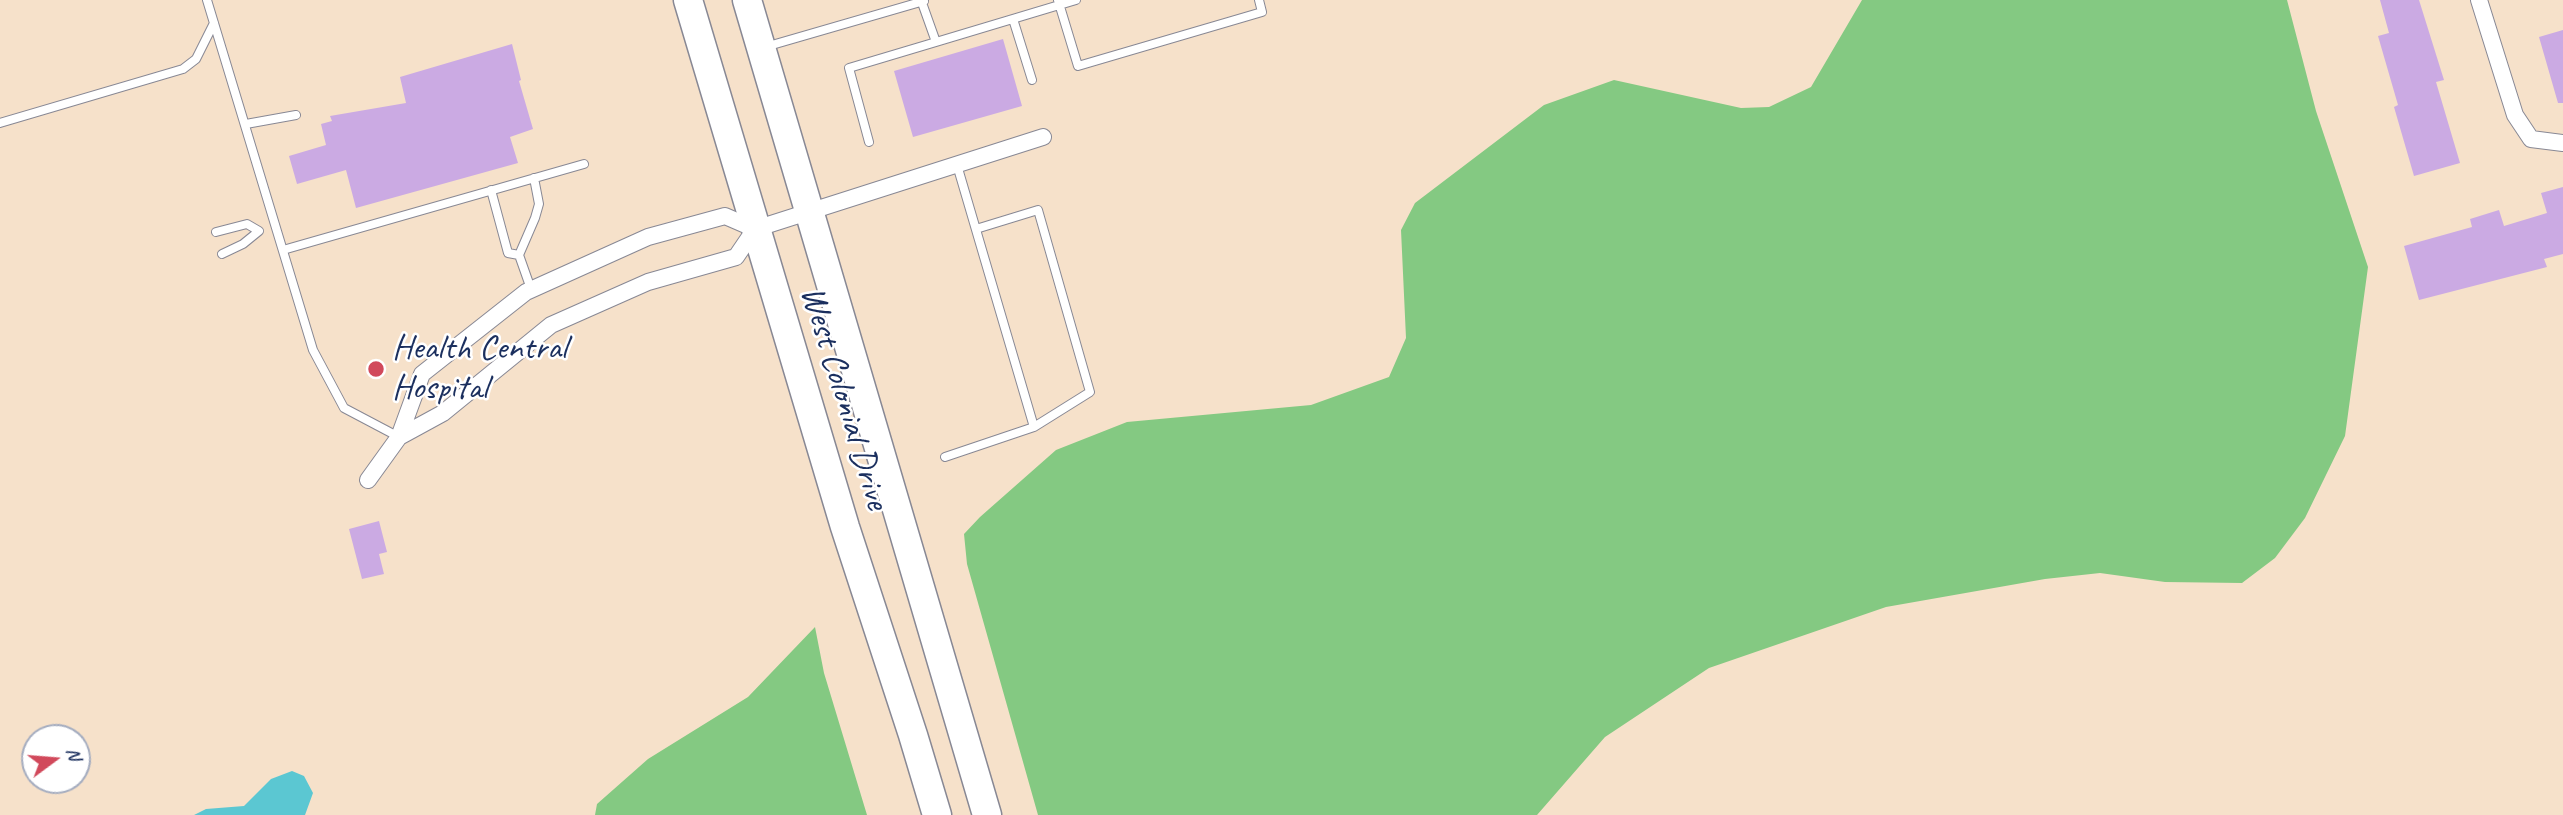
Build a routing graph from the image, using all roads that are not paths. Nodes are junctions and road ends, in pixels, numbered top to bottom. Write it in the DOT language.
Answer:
graph roads {
  1 [pos="207,0"];
  2 [pos="688,0"];
  3 [pos="747,0"];
  4 [pos="1076,0"];
  5 [pos="1259,0"];
  6 [pos="2479,0"];
  7 [pos="923,1"];
  8 [pos="1058,3"];
  9 [pos="1013,19"];
  10 [pos="214,23"];
  11 [pos="936,42"];
  12 [pos="762,48"];
  13 [pos="1032,80"];
  14 [pos="296,115"];
  15 [pos="0,123"];
  16 [pos="246,124"];
  17 [pos="1043,137"];
  18 [pos="869,142"];
  19 [pos="2563,143"];
  20 [pos="583,164"];
  21 [pos="957,165"];
  22 [pos="534,178"];
  23 [pos="491,190"];
  24 [pos="808,213"];
  25 [pos="277,229"];
  26 [pos="755,229"];
  27 [pos="976,229"];
  28 [pos="259,230"];
  29 [pos="216,232"];
  30 [pos="283,250"];
  31 [pos="222,254"];
  32 [pos="519,255"];
  33 [pos="531,289"];
  34 [pos="1034,427"];
  35 [pos="399,437"];
  36 [pos="944,457"];
  37 [pos="368,480"];
  38 [pos="937,815"];
  39 [pos="986,815"];
  1 -- 10 [label="lane"];
  2 -- 26 [label="highway, West Colonial Drive"];
  3 -- 12 [label="highway, West Colonial Drive"];
  4 -- 8 [label="lane"];
  5 -- 8 [label="lane"];
  6 -- 19 [label="street"];
  7 -- 11 [label="lane"];
  7 -- 12 [label="lane"];
  8 -- 9 [label="lane"];
  9 -- 11 [label="lane"];
  9 -- 13 [label="lane"];
  10 -- 15 [label="lane"];
  10 -- 16 [label="lane"];
  11 -- 18 [label="lane"];
  12 -- 24 [label="highway, West Colonial Drive"];
  14 -- 16 [label="lane"];
  16 -- 25 [label="lane"];
  17 -- 21 [label="street"];
  20 -- 22 [label="lane"];
  21 -- 24 [label="street"];
  21 -- 27 [label="lane"];
  22 -- 23 [label="lane"];
  22 -- 32 [label="lane"];
  23 -- 30 [label="lane"];
  23 -- 32 [label="lane"];
  24 -- 26 [label="street"];
  24 -- 39 [label="highway, West Colonial Drive"];
  25 -- 28 [label="lane"];
  25 -- 30 [label="lane"];
  26 -- 33 [label="street"];
  26 -- 35 [label="street"];
  26 -- 38 [label="highway, West Colonial Drive"];
  27 -- 34 [label="lane"];
  27 -- 34 [label="lane"];
  28 -- 29 [label="lane"];
  28 -- 31 [label="lane"];
  30 -- 35 [label="lane"];
  32 -- 33 [label="lane"];
  33 -- 35 [label="street"];
  34 -- 36 [label="lane"];
  35 -- 37 [label="street"];
}
